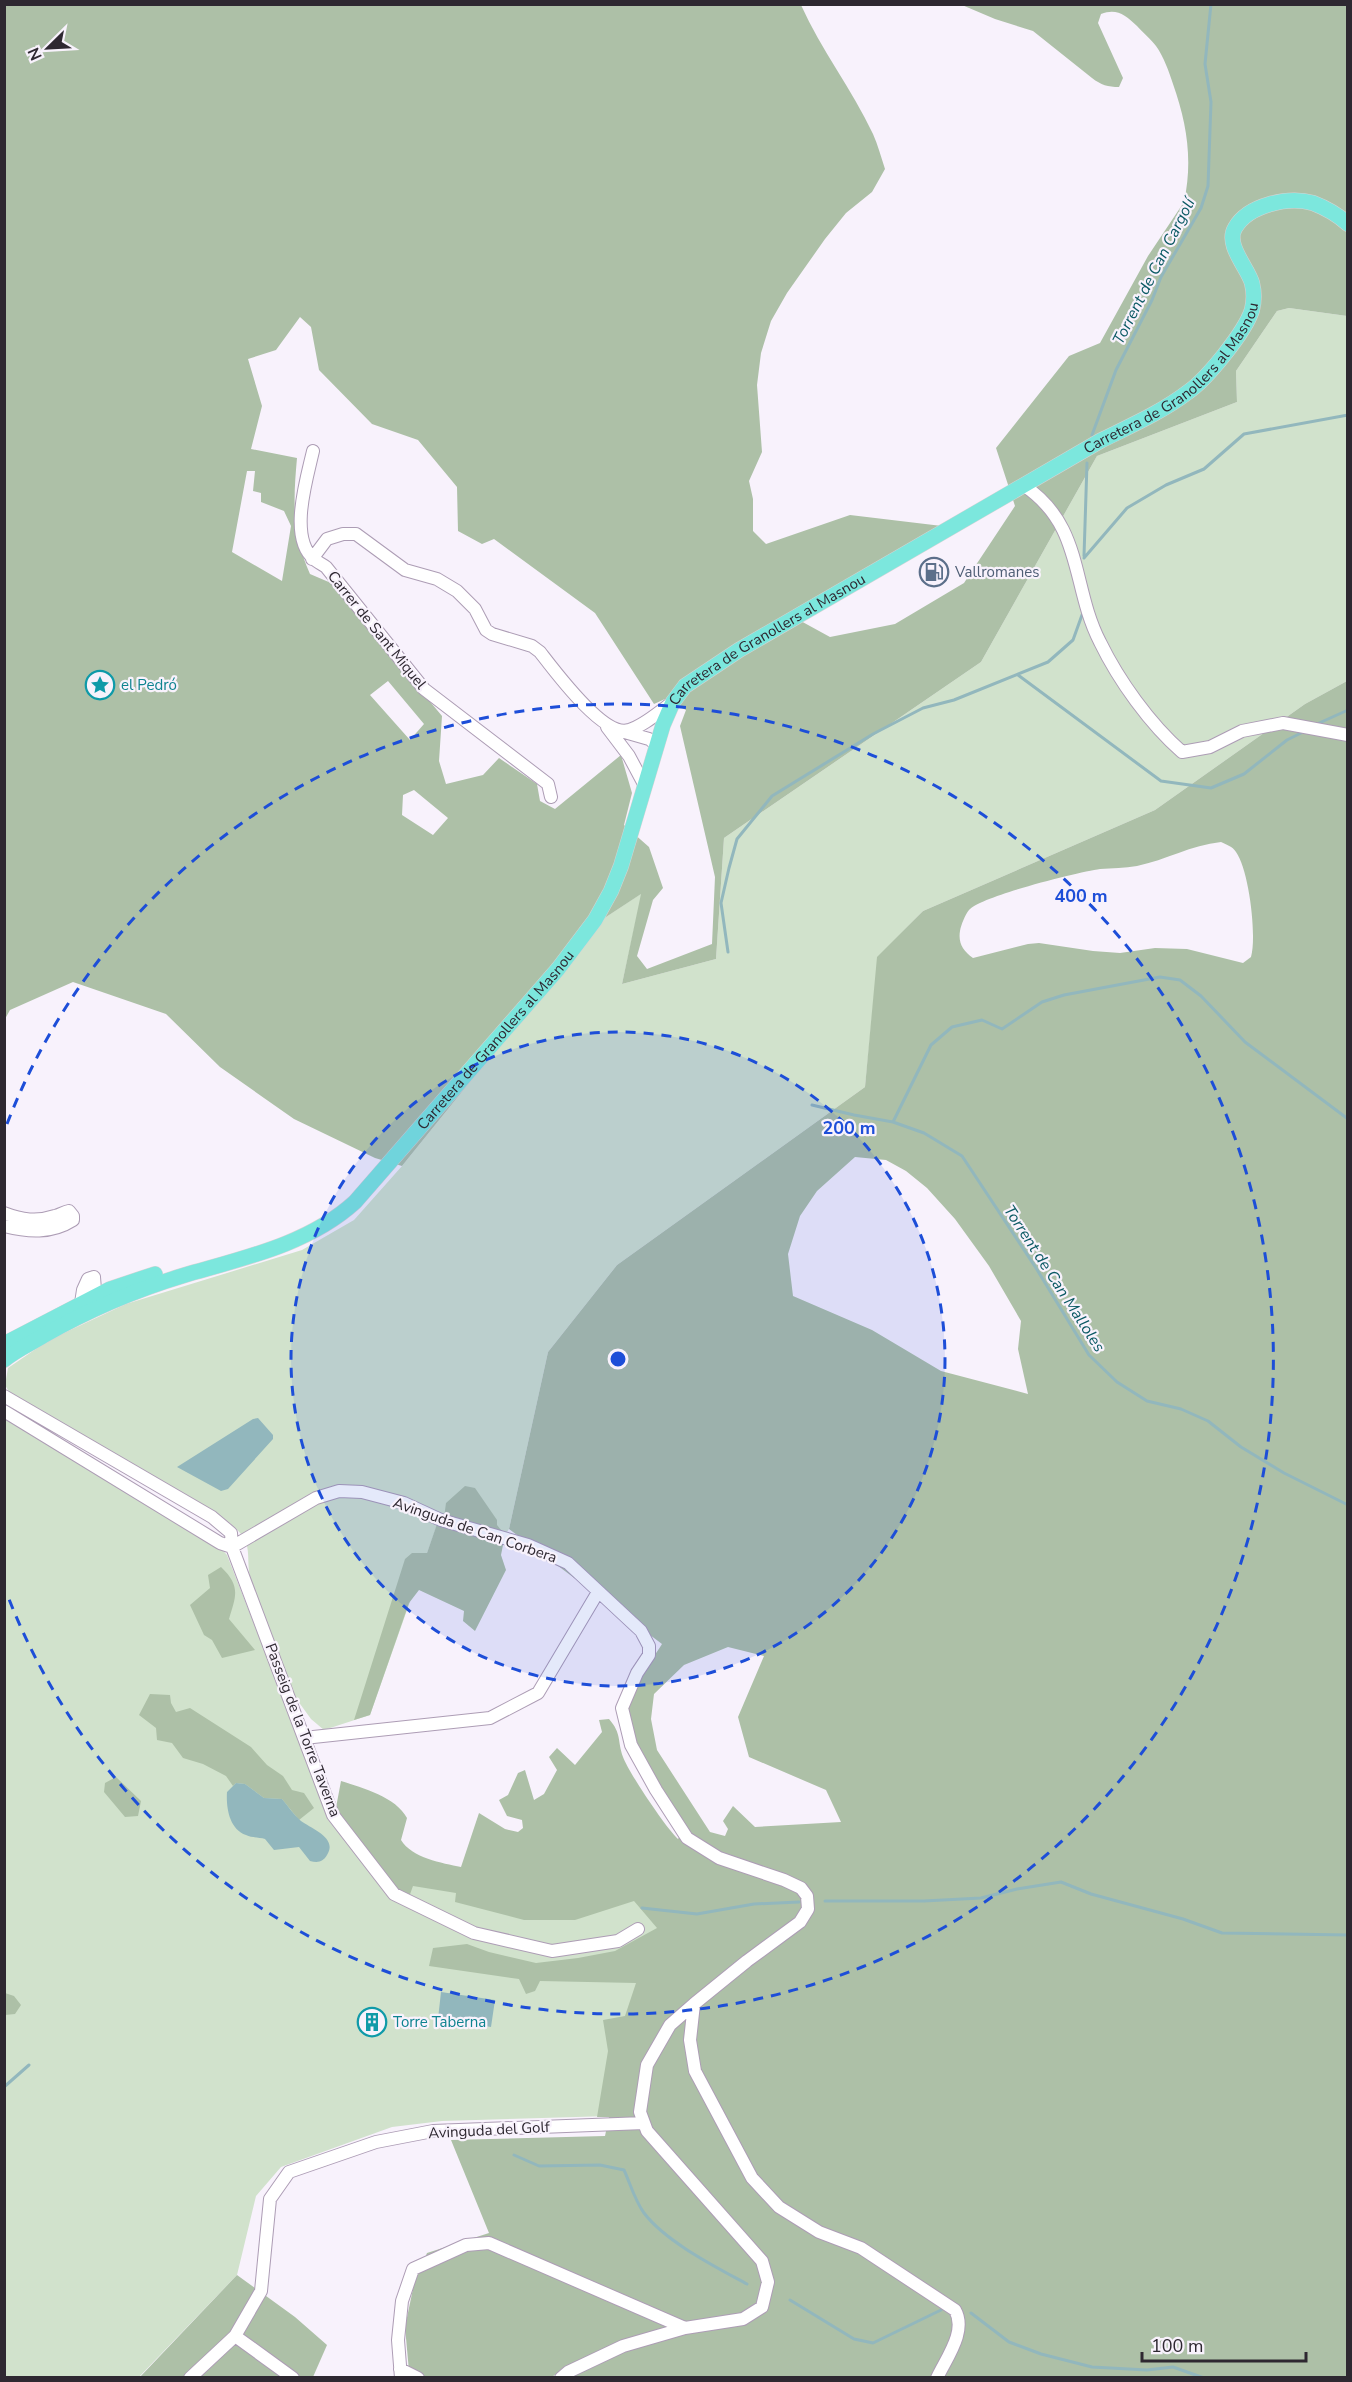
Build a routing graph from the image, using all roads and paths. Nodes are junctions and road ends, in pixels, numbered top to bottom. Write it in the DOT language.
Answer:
graph roads {
  1 [pos="1347,224"];
  2 [pos="313,451"];
  3 [pos="1023,485"];
  4 [pos="312,558"];
  5 [pos="673,702"];
  6 [pos="601,719"];
  7 [pos="617,730"];
  8 [pos="1347,735"];
  9 [pos="642,738"];
  10 [pos="657,745"];
  11 [pos="632,762"];
  12 [pos="645,786"];
  13 [pos="551,797"];
  14 [pos="4,1213"];
  15 [pos="4,1226"];
  16 [pos="278,1246"];
  17 [pos="94,1277"];
  18 [pos="119,1285"];
  19 [pos="91,1302"];
  20 [pos="4,1344"];
  21 [pos="4,1360"];
  22 [pos="4,1396"];
  23 [pos="4,1411"];
  24 [pos="232,1547"];
  25 [pos="598,1592"];
  26 [pos="304,1738"];
  27 [pos="638,1929"];
  28 [pos="694,2004"];
  29 [pos="644,2123"];
  30 [pos="685,2328"];
  31 [pos="235,2336"];
  32 [pos="401,2373"];
  33 [pos="190,2378"];
  34 [pos="293,2378"];
  35 [pos="418,2378"];
  36 [pos="561,2378"];
  37 [pos="938,2378"];
  1 -- 3 [label="main road, Carretera de Granollers al Masnou"];
  2 -- 4 [label="street, Carrer de Sant Miquel"];
  3 -- 5 [label="main road, Carretera de Granollers al Masnou"];
  3 -- 8 [label="street"];
  4 -- 6 [label="street"];
  4 -- 13 [label="street, Carrer de Sant Miquel"];
  5 -- 7 [label="street"];
  5 -- 10 [label="main road, Carretera de Granollers al Masnou"];
  6 -- 7 [label="street"];
  6 -- 11 [label="street"];
  7 -- 9 [label="street"];
  9 -- 10 [label="street"];
  9 -- 11 [label="street"];
  10 -- 12 [label="main road, Carretera de Granollers al Masnou"];
  11 -- 12 [label="street"];
  12 -- 16 [label="main road, Carretera de Granollers al Masnou"];
  14 -- 15 [label="street"];
  16 -- 18 [label="main road, Carretera de Granollers al Masnou"];
  16 -- 19 [label="main road, Carretera de Granollers al Masnou"];
  17 -- 18 [label="street"];
  17 -- 19 [label="street"];
  17 -- 19 [label="street"];
  18 -- 19 [label="main road, Carretera de Granollers al Masnou"];
  19 -- 20 [label="main road, Carretera de Granollers al Masnou"];
  19 -- 21 [label="main road, Carretera de Granollers al Masnou"];
  22 -- 24 [label="street, Passeig de la Torre Taverna"];
  23 -- 24 [label="street"];
  24 -- 25 [label="street, Avinguda de Can Corbera"];
  24 -- 26 [label="street, Passeig de la Torre Taverna"];
  25 -- 26 [label="street"];
  25 -- 28 [label="street, Avinguda de Can Corbera"];
  26 -- 27 [label="street, Passeig de la Torre Taverna"];
  28 -- 29 [label="street"];
  28 -- 37 [label="street"];
  29 -- 30 [label="street"];
  29 -- 31 [label="street, Avinguda del Golf"];
  30 -- 32 [label="street"];
  30 -- 36 [label="street"];
  31 -- 33 [label="street, Avinguda del Golf"];
  31 -- 34 [label="street"];
  32 -- 35 [label="street"];
}
